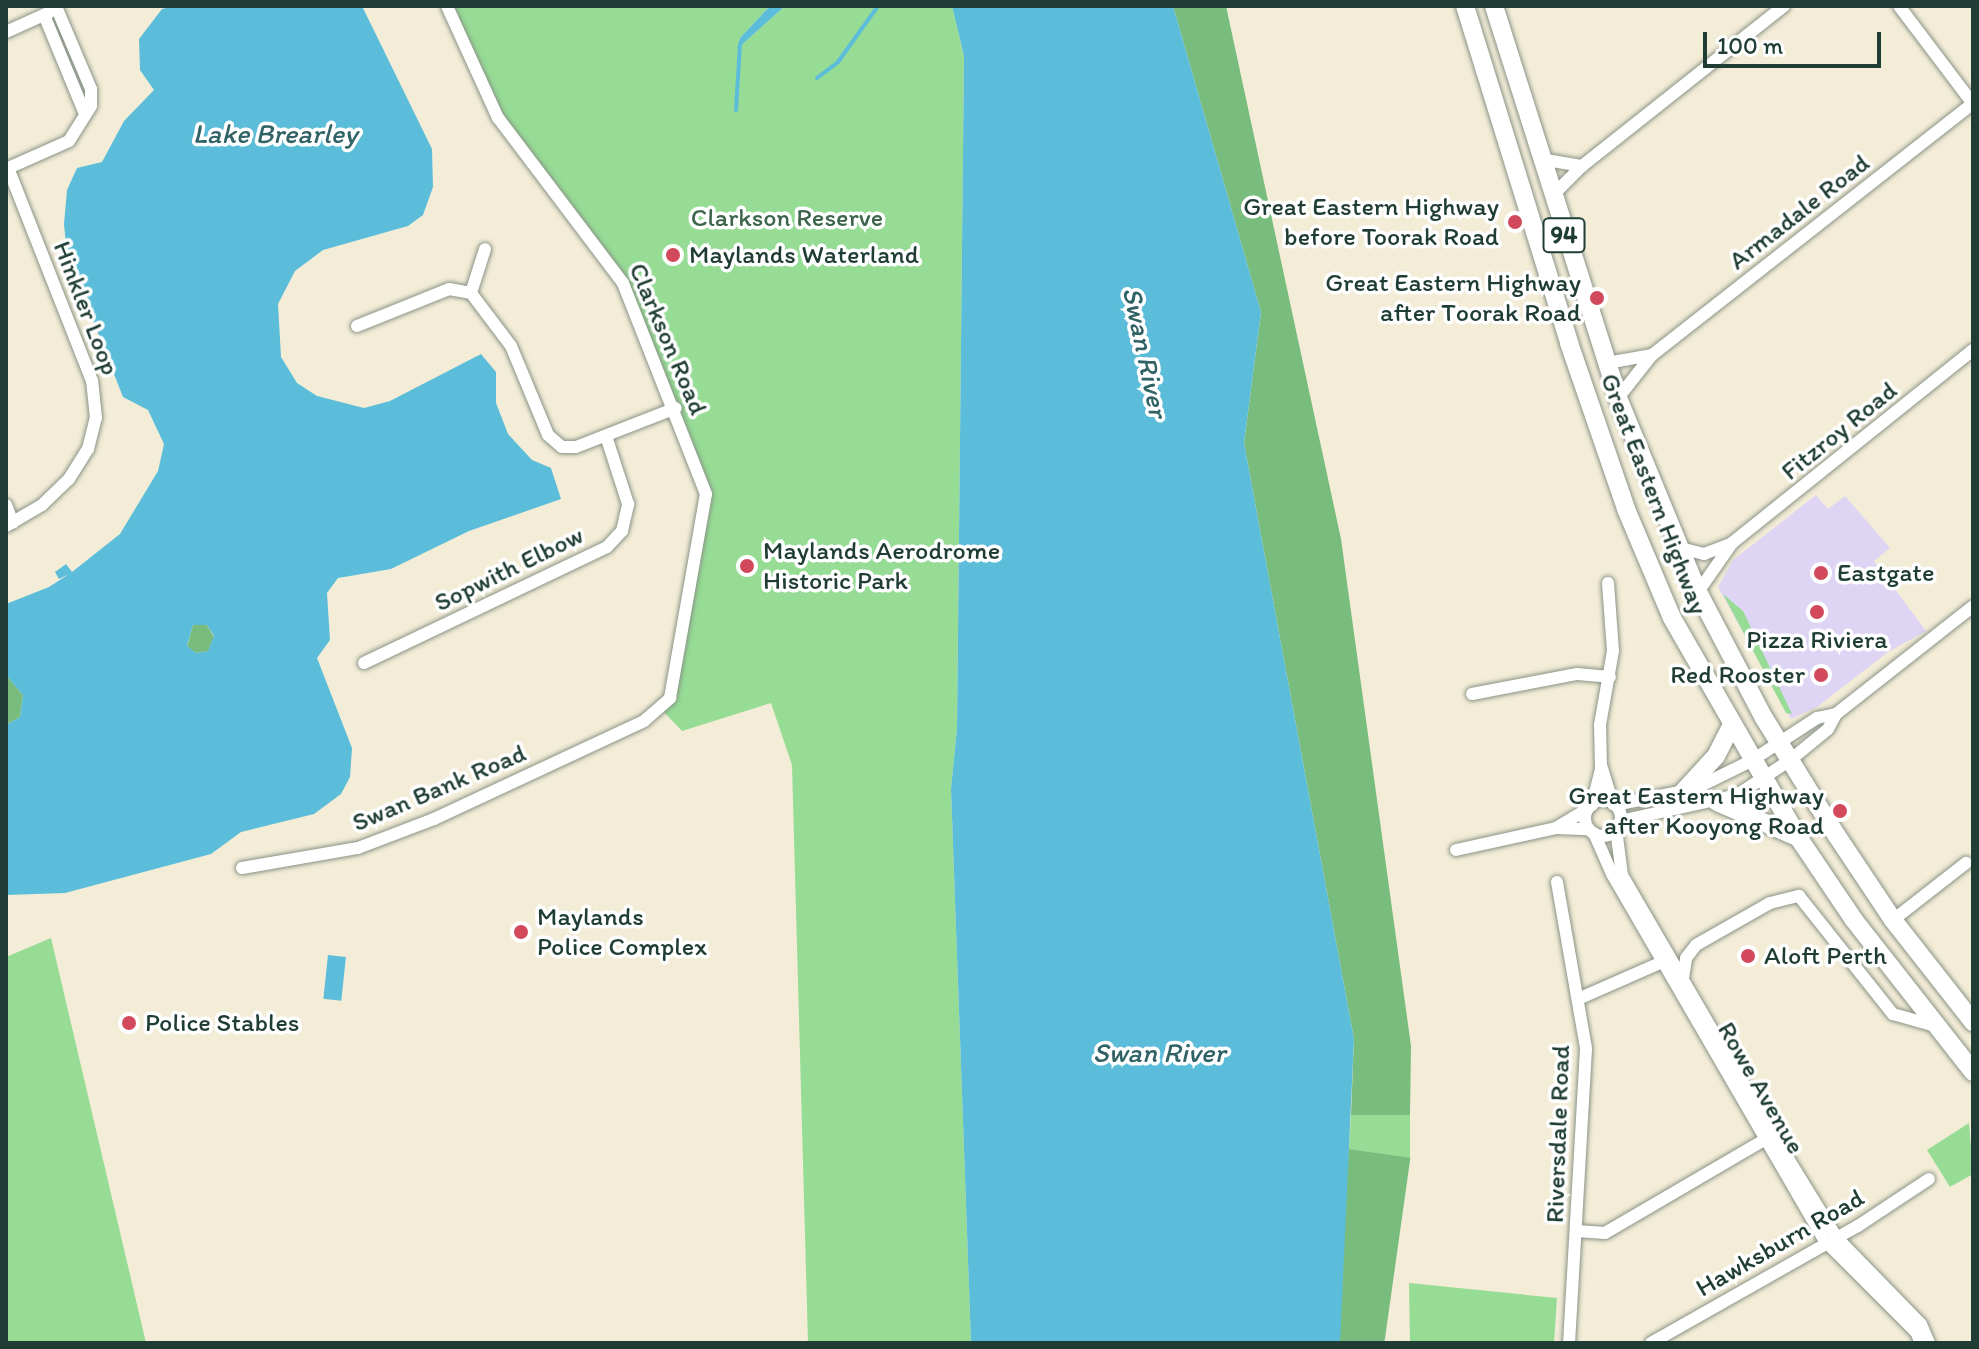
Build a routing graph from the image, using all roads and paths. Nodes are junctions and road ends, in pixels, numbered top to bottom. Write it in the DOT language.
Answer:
graph roads {
  1 [pos="447,6"];
  2 [pos="1465,6"];
  3 [pos="1494,6"];
  4 [pos="1784,6"];
  5 [pos="1899,6"];
  6 [pos="60,7"];
  7 [pos="44,15"];
  8 [pos="6,32"];
  9 [pos="1973,103"];
  10 [pos="85,114"];
  11 [pos="1540,159"];
  12 [pos="1582,166"];
  13 [pos="7,169"];
  14 [pos="1551,197"];
  15 [pos="485,249"];
  16 [pos="471,293"];
  17 [pos="357,326"];
  18 [pos="1973,350"];
  19 [pos="1652,355"];
  20 [pos="1607,363"];
  21 [pos="1618,398"];
  22 [pos="676,408"];
  23 [pos="606,436"];
  24 [pos="6,505"];
  25 [pos="10,525"];
  26 [pos="1732,543"];
  27 [pos="1676,547"];
  28 [pos="1608,583"];
  29 [pos="1698,592"];
  30 [pos="1973,606"];
  31 [pos="364,663"];
  32 [pos="1610,677"];
  33 [pos="1472,694"];
  34 [pos="1836,714"];
  35 [pos="644,721"];
  36 [pos="1731,726"];
  37 [pos="1784,752"];
  38 [pos="1751,761"];
  39 [pos="1601,765"];
  40 [pos="1762,779"];
  41 [pos="1682,793"];
  42 [pos="1717,802"];
  43 [pos="1614,804"];
  44 [pos="1590,807"];
  45 [pos="1618,825"];
  46 [pos="1556,828"];
  47 [pos="1591,831"];
  48 [pos="1798,837"];
  49 [pos="1456,850"];
  50 [pos="1966,863"];
  51 [pos="242,868"];
  52 [pos="1557,882"];
  53 [pos="1893,920"];
  54 [pos="1667,960"];
  55 [pos="1683,978"];
  56 [pos="1578,999"];
  57 [pos="1973,1022"];
  58 [pos="1935,1026"];
  59 [pos="1973,1072"];
  60 [pos="1769,1137"];
  61 [pos="1929,1179"];
  62 [pos="1577,1231"];
  63 [pos="1831,1239"];
  64 [pos="1569,1343"];
  65 [pos="1651,1343"];
  66 [pos="1920,1343"];
  67 [pos="1929,1343"];
  1 -- 22 [label="street, Clarkson Road"];
  2 -- 36 [label="highway, Great Eastern Highway / 94"];
  3 -- 11 [label="highway, Great Eastern Highway / 94"];
  4 -- 12 [label="street"];
  5 -- 9 [label="street"];
  6 -- 7 [label="street"];
  6 -- 10 [label="street"];
  7 -- 8 [label="street"];
  7 -- 10 [label="street"];
  9 -- 19 [label="street, Armadale Road"];
  10 -- 13 [label="street"];
  11 -- 12 [label="street"];
  11 -- 14 [label="highway, Great Eastern Highway / 94"];
  12 -- 14 [label="street"];
  13 -- 25 [label="street, Hinkler Loop"];
  14 -- 20 [label="highway, Great Eastern Highway / 94"];
  15 -- 16 [label="street"];
  16 -- 17 [label="street"];
  16 -- 23 [label="street"];
  18 -- 26 [label="street, Fitzroy Road"];
  19 -- 20 [label="street, Armadale Road"];
  19 -- 21 [label="street, Armadale Road"];
  20 -- 21 [label="highway, Great Eastern Highway / 94"];
  21 -- 27 [label="highway, Great Eastern Highway / 94"];
  22 -- 23 [label="street"];
  22 -- 35 [label="street, Clarkson Road"];
  23 -- 31 [label="street, Sopwith Elbow"];
  24 -- 25 [label="street"];
  26 -- 27 [label="street, Fitzroy Road"];
  26 -- 29 [label="street, Fitzroy Road"];
  27 -- 29 [label="highway, Great Eastern Highway / 94"];
  28 -- 32 [label="street"];
  29 -- 37 [label="highway, Great Eastern Highway / 94"];
  30 -- 34 [label="street"];
  32 -- 33 [label="street"];
  32 -- 39 [label="street"];
  34 -- 37 [label="street"];
  34 -- 37 [label="street"];
  35 -- 51 [label="street, Swan Bank Road"];
  36 -- 38 [label="highway, Great Eastern Highway / 94"];
  36 -- 41 [label="highway"];
  37 -- 38 [label="street"];
  37 -- 40 [label="street"];
  37 -- 53 [label="highway, Great Eastern Highway / 94"];
  38 -- 40 [label="highway, Great Eastern Highway / 94"];
  38 -- 41 [label="street"];
  39 -- 43 [label="street, Rowe Avenue"];
  39 -- 44 [label="street"];
  40 -- 42 [label="street"];
  40 -- 48 [label="highway, Great Eastern Highway / 94"];
  41 -- 43 [label="street"];
  42 -- 45 [label="street"];
  42 -- 48 [label="highway"];
  43 -- 44 [label="street"];
  43 -- 45 [label="street, Rowe Avenue"];
  44 -- 46 [label="street"];
  44 -- 47 [label="street"];
  45 -- 47 [label="street"];
  45 -- 54 [label="street, Rowe Avenue"];
  46 -- 47 [label="street"];
  46 -- 49 [label="street"];
  47 -- 54 [label="street, Rowe Avenue"];
  48 -- 58 [label="highway, Great Eastern Highway / 94"];
  50 -- 53 [label="street"];
  52 -- 56 [label="street, Riversdale Road"];
  53 -- 57 [label="highway, Great Eastern Highway / 94"];
  54 -- 55 [label="street, Rowe Avenue"];
  54 -- 56 [label="street"];
  54 -- 60 [label="street, Rowe Avenue"];
  55 -- 58 [label="street"];
  55 -- 60 [label="street, Rowe Avenue"];
  56 -- 62 [label="street, Riversdale Road"];
  58 -- 59 [label="highway, Great Eastern Highway / 94"];
  60 -- 62 [label="street"];
  60 -- 63 [label="street, Rowe Avenue"];
  61 -- 63 [label="street, Hawksburn Road"];
  62 -- 64 [label="street, Riversdale Road"];
  63 -- 65 [label="street, Hawksburn Road"];
  63 -- 66 [label="street, Rowe Avenue"];
  63 -- 67 [label="street, Rowe Avenue"];
}
